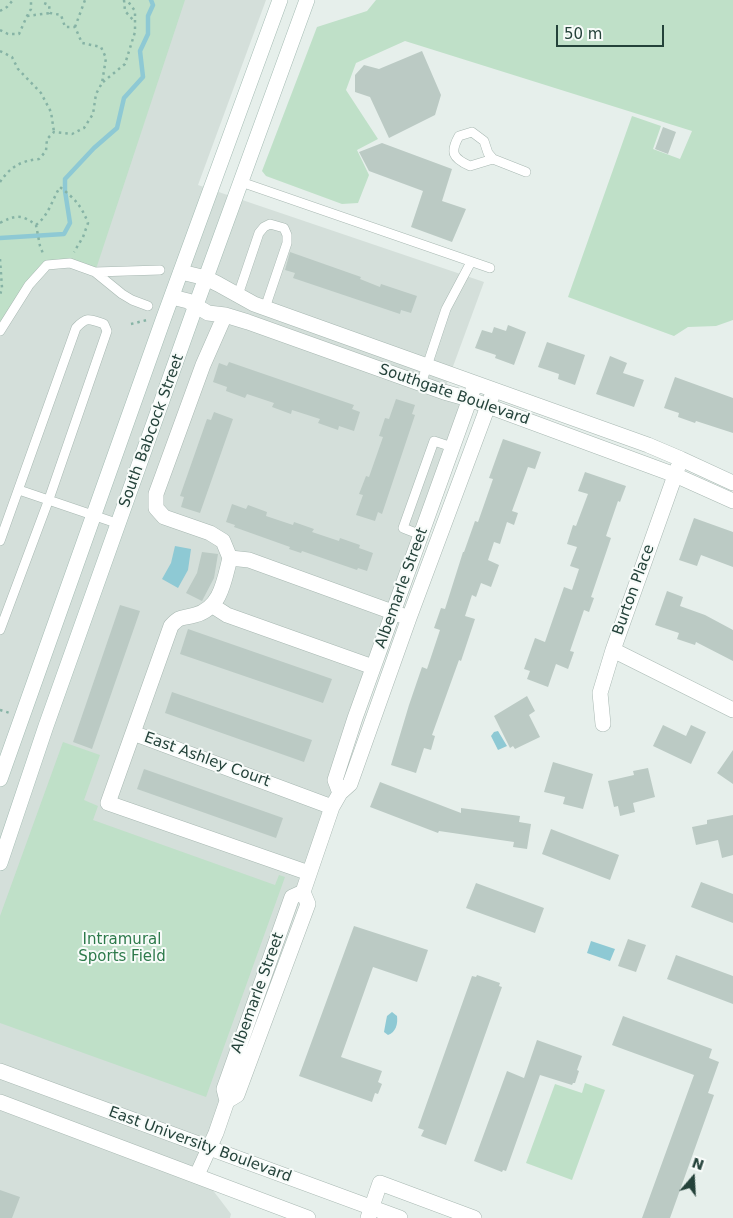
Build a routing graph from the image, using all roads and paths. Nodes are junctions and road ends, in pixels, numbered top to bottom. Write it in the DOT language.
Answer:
graph roads {
  1 [pos="13,0"];
  2 [pos="31,0"];
  3 [pos="43,0"];
  4 [pos="85,0"];
  5 [pos="125,0"];
  6 [pos="307,0"];
  7 [pos="278,6"];
  8 [pos="0,11"];
  9 [pos="50,13"];
  10 [pos="27,16"];
  11 [pos="135,22"];
  12 [pos="75,27"];
  13 [pos="0,30"];
  14 [pos="0,51"];
  15 [pos="102,83"];
  16 [pos="54,132"];
  17 [pos="493,159"];
  18 [pos="526,172"];
  19 [pos="0,182"];
  20 [pos="241,182"];
  21 [pos="0,223"];
  22 [pos="37,226"];
  23 [pos="40,244"];
  24 [pos="0,259"];
  25 [pos="471,262"];
  26 [pos="70,263"];
  27 [pos="490,268"];
  28 [pos="160,270"];
  29 [pos="95,272"];
  30 [pos="181,272"];
  31 [pos="206,278"];
  32 [pos="0,295"];
  33 [pos="238,295"];
  34 [pos="172,297"];
  35 [pos="196,305"];
  36 [pos="148,306"];
  37 [pos="265,308"];
  38 [pos="225,315"];
  39 [pos="147,320"];
  40 [pos="131,324"];
  41 [pos="0,331"];
  42 [pos="427,366"];
  43 [pos="475,383"];
  44 [pos="421,384"];
  45 [pos="494,390"];
  46 [pos="470,399"];
  47 [pos="488,406"];
  48 [pos="452,447"];
  49 [pos="470,453"];
  50 [pos="681,458"];
  51 [pos="675,475"];
  52 [pos="733,483"];
  53 [pos="19,490"];
  54 [pos="49,499"];
  55 [pos="733,501"];
  56 [pos="94,515"];
  57 [pos="118,524"];
  58 [pos="421,535"];
  59 [pos="0,541"];
  60 [pos="438,541"];
  61 [pos="230,558"];
  62 [pos="213,606"];
  63 [pos="393,612"];
  64 [pos="408,618"];
  65 [pos="0,630"];
  66 [pos="613,650"];
  67 [pos="375,664"];
  68 [pos="392,666"];
  69 [pos="733,710"];
  70 [pos="603,724"];
  71 [pos="352,730"];
  72 [pos="133,733"];
  73 [pos="368,736"];
  74 [pos="0,779"];
  75 [pos="340,792"];
  76 [pos="332,807"];
  77 [pos="0,863"];
  78 [pos="308,873"];
  79 [pos="0,1071"];
  80 [pos="0,1102"];
  81 [pos="209,1149"];
  82 [pos="197,1175"];
  83 [pos="370,1213"];
  84 [pos="308,1218"];
  85 [pos="400,1218"];
  86 [pos="474,1218"];
  1 -- 8 [label="path"];
  2 -- 10 [label="path"];
  3 -- 9 [label="path"];
  4 -- 12 [label="path"];
  5 -- 11 [label="path"];
  5 -- 11 [label="path"];
  6 -- 20 [label="street, South Babcock Street"];
  7 -- 30 [label="street, South Babcock Street"];
  9 -- 10 [label="path"];
  9 -- 12 [label="path"];
  10 -- 13 [label="path"];
  11 -- 15 [label="path"];
  12 -- 15 [label="path"];
  14 -- 16 [label="path"];
  15 -- 16 [label="path"];
  16 -- 19 [label="path"];
  17 -- 17 [label="lane"];
  17 -- 18 [label="lane"];
  20 -- 25 [label="lane"];
  20 -- 31 [label="street, South Babcock Street"];
  21 -- 22 [label="path"];
  22 -- 23 [label="path"];
  22 -- 26 [label="path"];
  24 -- 32 [label="path"];
  25 -- 27 [label="lane"];
  25 -- 42 [label="lane"];
  26 -- 29 [label="lane"];
  26 -- 41 [label="lane"];
  28 -- 29 [label="lane"];
  29 -- 36 [label="lane"];
  30 -- 31 [label="street, Southgate Boulevard"];
  30 -- 34 [label="street, South Babcock Street"];
  31 -- 33 [label="street, Southgate Boulevard"];
  31 -- 35 [label="street, South Babcock Street"];
  33 -- 37 [label="street, Southgate Boulevard"];
  33 -- 37 [label="lane"];
  34 -- 35 [label="street, Southgate Boulevard"];
  34 -- 56 [label="street, South Babcock Street"];
  35 -- 38 [label="street, Southgate Boulevard"];
  35 -- 57 [label="street, South Babcock Street"];
  37 -- 42 [label="street, Southgate Boulevard"];
  38 -- 44 [label="street, Southgate Boulevard"];
  38 -- 61 [label="street"];
  39 -- 40 [label="path"];
  42 -- 43 [label="street, Southgate Boulevard"];
  42 -- 44 [label="lane"];
  43 -- 45 [label="street, Southgate Boulevard"];
  43 -- 46 [label="street, Albemarle Street"];
  44 -- 46 [label="street, Southgate Boulevard"];
  45 -- 47 [label="street, Albemarle Street"];
  45 -- 50 [label="street, Southgate Boulevard"];
  46 -- 47 [label="street, Southgate Boulevard"];
  46 -- 48 [label="street, Albemarle Street"];
  47 -- 49 [label="street, Albemarle Street"];
  47 -- 51 [label="street, Southgate Boulevard"];
  48 -- 49 [label="street"];
  48 -- 58 [label="street, Albemarle Street"];
  49 -- 60 [label="street, Albemarle Street"];
  50 -- 51 [label="street, Burton Place"];
  50 -- 52 [label="street, Southgate Boulevard"];
  51 -- 55 [label="street, Southgate Boulevard"];
  51 -- 66 [label="street, Burton Place"];
  53 -- 54 [label="lane"];
  53 -- 54 [label="lane"];
  53 -- 59 [label="lane"];
  54 -- 56 [label="lane"];
  54 -- 65 [label="lane"];
  56 -- 57 [label="lane"];
  56 -- 74 [label="street, South Babcock Street"];
  57 -- 77 [label="street, South Babcock Street"];
  58 -- 60 [label="street"];
  58 -- 63 [label="street, Albemarle Street"];
  60 -- 64 [label="street, Albemarle Street"];
  61 -- 62 [label="street"];
  61 -- 63 [label="street"];
  62 -- 67 [label="street"];
  62 -- 72 [label="street, East Ashley Court"];
  63 -- 64 [label="street"];
  63 -- 67 [label="street, Albemarle Street"];
  64 -- 68 [label="street, Albemarle Street"];
  66 -- 69 [label="street"];
  66 -- 70 [label="street, Burton Place"];
  67 -- 68 [label="street"];
  67 -- 71 [label="street, Albemarle Street"];
  68 -- 73 [label="street, Albemarle Street"];
  71 -- 73 [label="street"];
  71 -- 75 [label="street, Albemarle Street"];
  72 -- 76 [label="street, East Ashley Court"];
  72 -- 78 [label="street"];
  73 -- 75 [label="street, Albemarle Street"];
  75 -- 76 [label="street, Albemarle Street"];
  76 -- 78 [label="street, Albemarle Street"];
  78 -- 81 [label="street, Albemarle Street"];
  79 -- 81 [label="street, East University Boulevard"];
  80 -- 82 [label="street, East University Boulevard"];
  81 -- 82 [label="street, Albemarle Street"];
  81 -- 83 [label="street, East University Boulevard"];
  82 -- 84 [label="street, East University Boulevard"];
  83 -- 85 [label="street, East University Boulevard"];
  83 -- 86 [label="street"];
}
